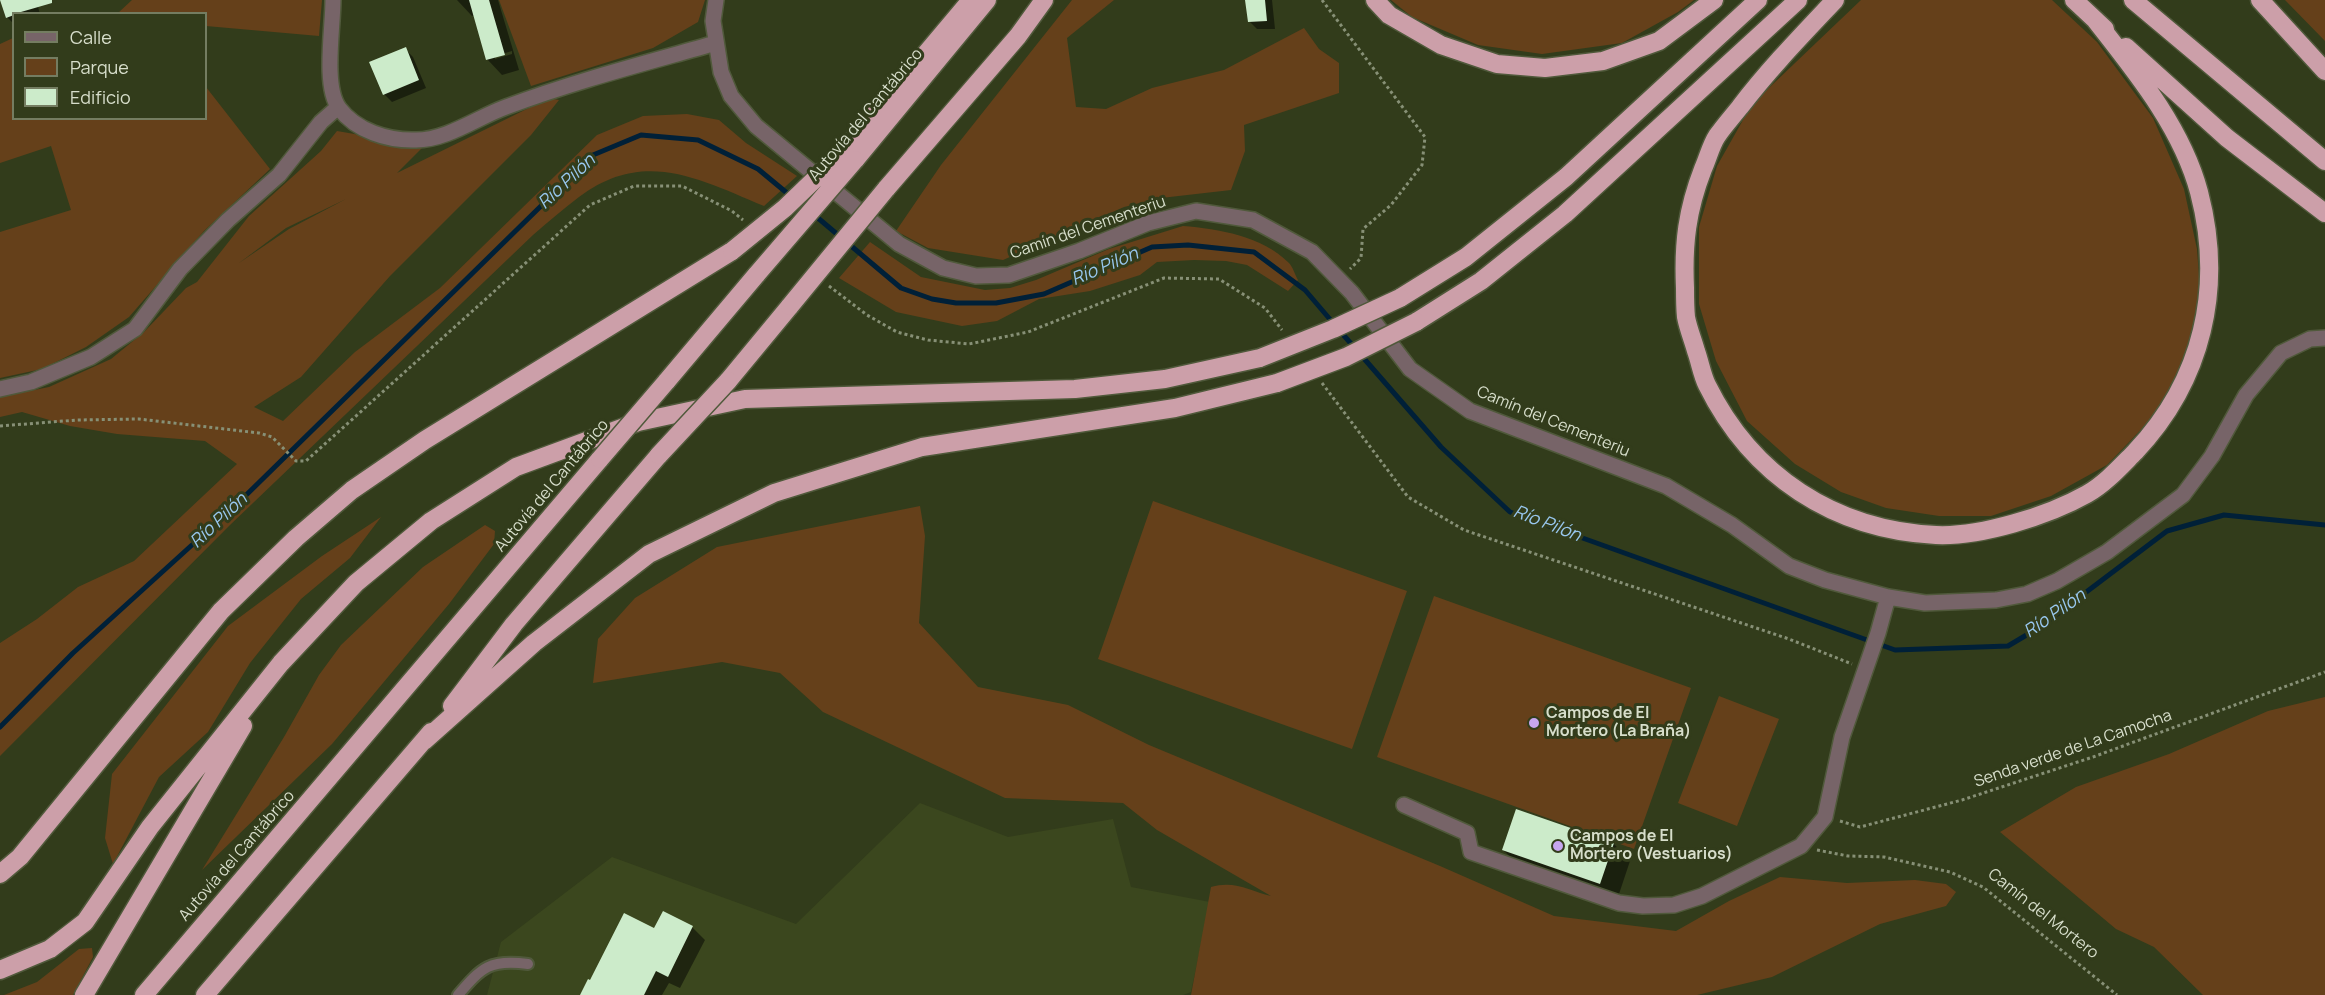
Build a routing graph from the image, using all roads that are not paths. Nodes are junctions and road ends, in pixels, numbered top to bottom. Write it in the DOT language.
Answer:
graph roads {
  1 [pos="333,0"];
  2 [pos="716,0"];
  3 [pos="971,0"];
  4 [pos="987,0"];
  5 [pos="1044,0"];
  6 [pos="1375,0"];
  7 [pos="1714,0"];
  8 [pos="1758,0"];
  9 [pos="1798,0"];
  10 [pos="1835,0"];
  11 [pos="2074,0"];
  12 [pos="2133,0"];
  13 [pos="2260,0"];
  14 [pos="2096,21"];
  15 [pos="716,43"];
  16 [pos="2325,70"];
  17 [pos="338,107"];
  18 [pos="850,156"];
  19 [pos="2325,161"];
  20 [pos="2325,213"];
  21 [pos="2325,338"];
  22 [pos="0,389"];
  23 [pos="1888,597"];
  24 [pos="280,663"];
  25 [pos="424,741"];
  26 [pos="1404,805"];
  27 [pos="0,874"];
  28 [pos="528,964"];
  29 [pos="0,970"];
  30 [pos="84,995"];
  31 [pos="144,995"];
  32 [pos="206,995"];
  33 [pos="458,995"];
  1 -- 17 [label="street"];
  2 -- 15 [label="street, Camín del Cementeriu"];
  3 -- 18 [label="highway"];
  4 -- 18 [label="highway, Autovía del Cantábrico"];
  5 -- 25 [label="highway, bridge"];
  6 -- 7 [label="highway"];
  8 -- 24 [label="highway, bridge"];
  9 -- 25 [label="highway, bridge"];
  10 -- 14 [label="highway"];
  11 -- 14 [label="highway"];
  12 -- 19 [label="highway"];
  13 -- 16 [label="highway"];
  14 -- 20 [label="highway"];
  15 -- 17 [label="street"];
  15 -- 23 [label="street, Camín del Cementeriu"];
  17 -- 22 [label="street"];
  18 -- 27 [label="highway, bridge"];
  18 -- 31 [label="highway, Autovía del Cantábrico, bridge"];
  21 -- 23 [label="street, Camín del Cementeriu"];
  23 -- 26 [label="street"];
  24 -- 29 [label="highway"];
  24 -- 30 [label="highway"];
  25 -- 32 [label="highway"];
  28 -- 33 [label="lane"];
}
